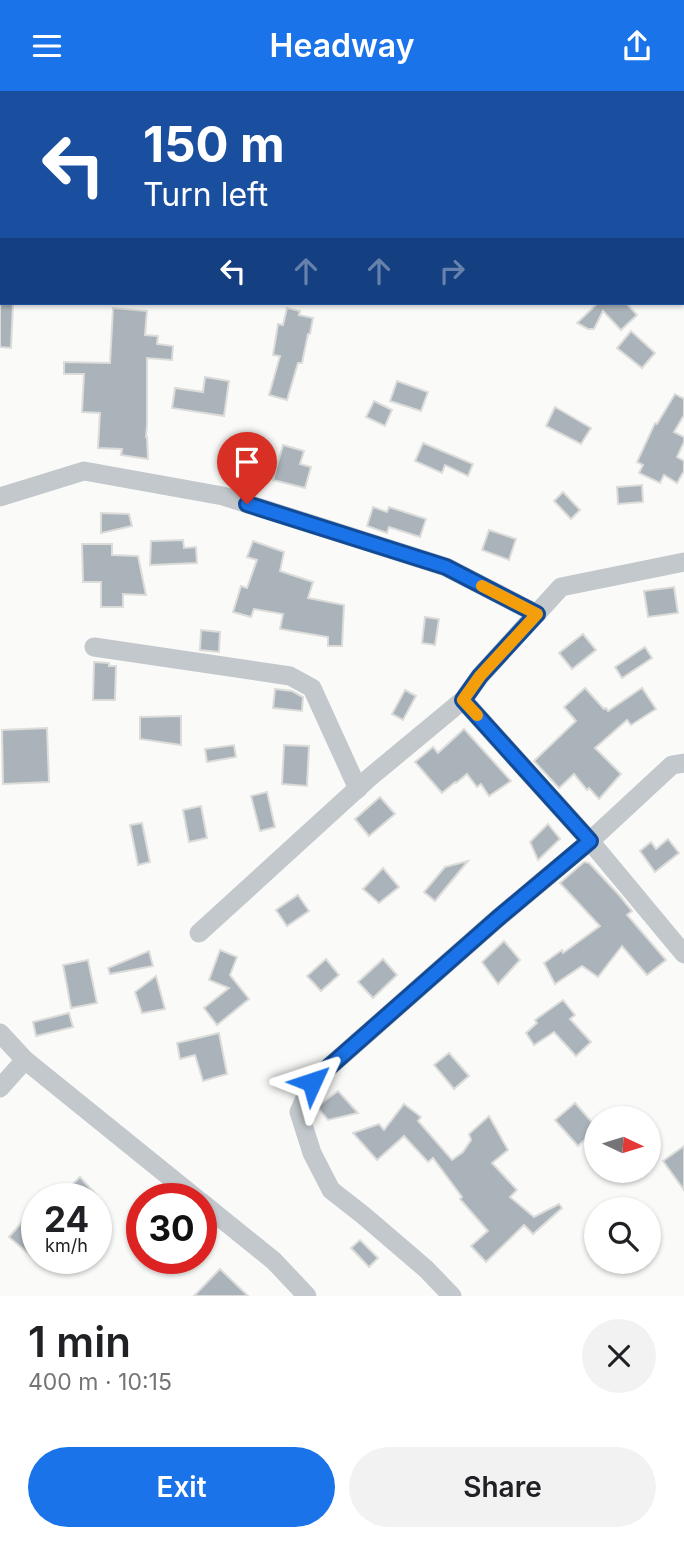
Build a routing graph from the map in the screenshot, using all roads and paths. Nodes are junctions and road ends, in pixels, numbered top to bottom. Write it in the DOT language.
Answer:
graph roads {
  1 [pos="0,497"];
  2 [pos="684,562"];
  3 [pos="537,614"];
  4 [pos="94,647"];
  5 [pos="463,700"];
  6 [pos="684,763"];
  7 [pos="358,789"];
  8 [pos="590,841"];
  9 [pos="199,933"];
  10 [pos="684,954"];
  11 [pos="0,1033"];
  12 [pos="25,1060"];
  13 [pos="0,1088"];
  14 [pos="177,1183"];
  15 [pos="217,1215"];
  16 [pos="307,1296"];
  17 [pos="452,1296"];
  1 -- 3 [label="street"];
  2 -- 3 [label="street"];
  3 -- 5 [label="street"];
  4 -- 7 [label="street"];
  5 -- 7 [label="street"];
  5 -- 8 [label="street"];
  6 -- 8 [label="street"];
  7 -- 9 [label="street"];
  8 -- 10 [label="street"];
  8 -- 17 [label="street"];
  11 -- 12 [label="street"];
  12 -- 13 [label="street"];
  12 -- 14 [label="street"];
  15 -- 16 [label="street"];
}
